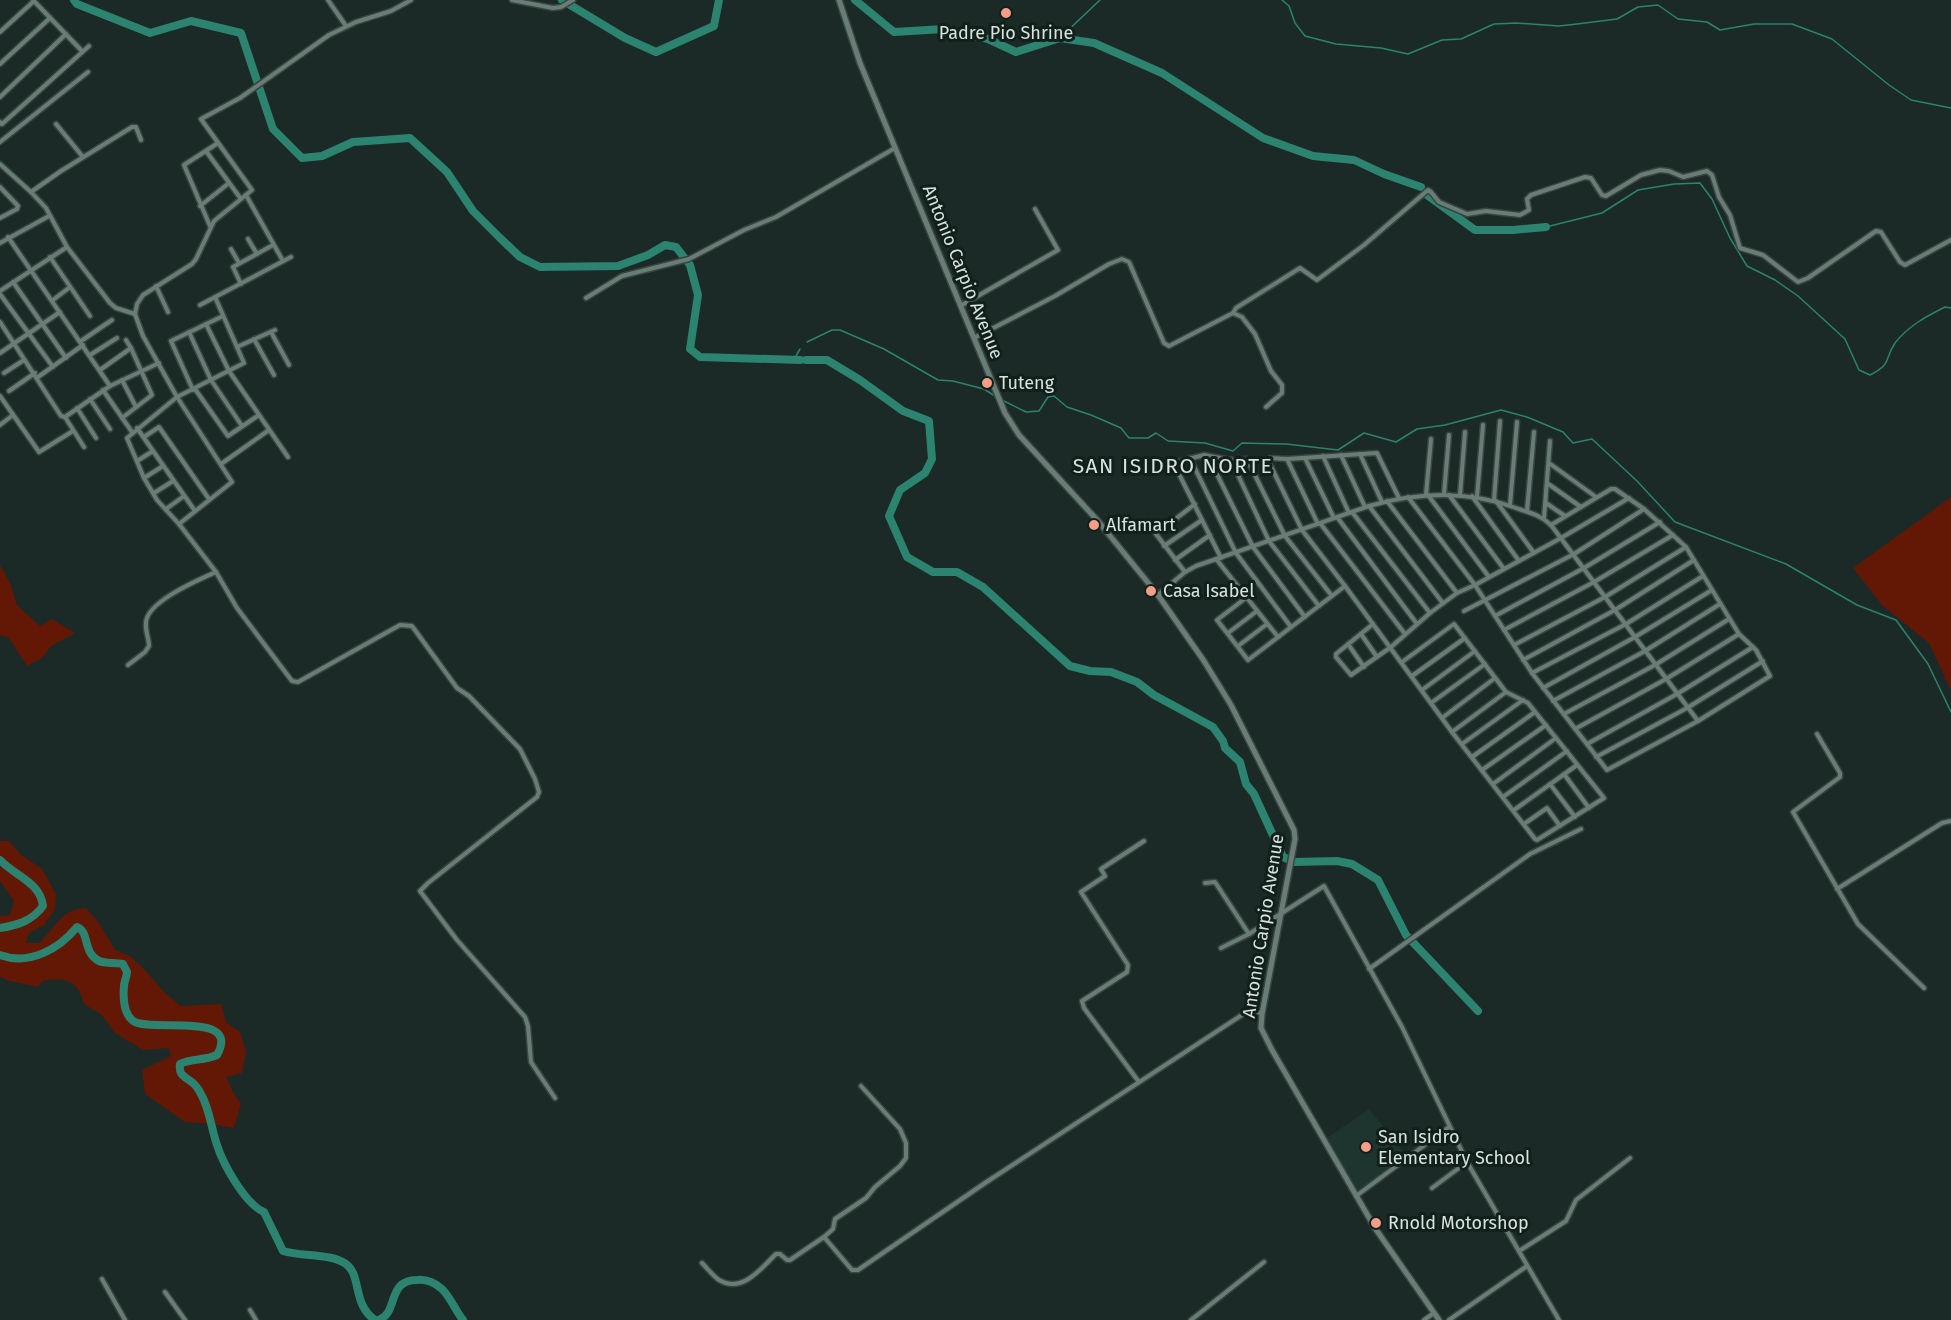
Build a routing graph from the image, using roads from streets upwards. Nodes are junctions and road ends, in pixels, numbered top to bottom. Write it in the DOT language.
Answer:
graph roads {
  1 [pos="33,0"];
  2 [pos="328,0"];
  3 [pos="411,0"];
  4 [pos="512,0"];
  5 [pos="573,0"];
  6 [pos="839,0"];
  7 [pos="50,18"];
  8 [pos="346,27"];
  9 [pos="0,32"];
  10 [pos="66,34"];
  11 [pos="89,46"];
  12 [pos="82,51"];
  13 [pos="0,64"];
  14 [pos="88,72"];
  15 [pos="0,97"];
  16 [pos="0,122"];
  17 [pos="56,124"];
  18 [pos="141,140"];
  19 [pos="0,142"];
  20 [pos="218,143"];
  21 [pos="895,148"];
  22 [pos="205,151"];
  23 [pos="83,157"];
  24 [pos="0,164"];
  25 [pos="229,183"];
  26 [pos="0,188"];
  27 [pos="32,192"];
  28 [pos="246,195"];
  29 [pos="241,199"];
  30 [pos="200,206"];
  31 [pos="1035,209"];
  32 [pos="1,216"];
  33 [pos="49,216"];
  34 [pos="210,227"];
  35 [pos="8,237"];
  36 [pos="248,239"];
  37 [pos="1951,240"];
  38 [pos="0,243"];
  39 [pos="274,245"];
  40 [pos="66,247"];
  41 [pos="231,249"];
  42 [pos="256,254"];
  43 [pos="50,257"];
  44 [pos="291,257"];
  45 [pos="283,261"];
  46 [pos="239,263"];
  47 [pos="31,270"];
  48 [pos="13,282"];
  49 [pos="241,284"];
  50 [pos="156,286"];
  51 [pos="70,287"];
  52 [pos="0,292"];
  53 [pos="215,297"];
  54 [pos="586,298"];
  55 [pos="52,300"];
  56 [pos="200,305"];
  57 [pos="962,305"];
  58 [pos="60,312"];
  59 [pos="168,312"];
  60 [pos="1233,313"];
  61 [pos="135,314"];
  62 [pos="90,316"];
  63 [pos="223,316"];
  64 [pos="112,320"];
  65 [pos="42,323"];
  66 [pos="206,324"];
  67 [pos="1,326"];
  68 [pos="189,332"];
  69 [pos="28,333"];
  70 [pos="117,338"];
  71 [pos="974,338"];
  72 [pos="254,339"];
  73 [pos="126,340"];
  74 [pos="14,343"];
  75 [pos="82,343"];
  76 [pos="237,347"];
  77 [pos="131,348"];
  78 [pos="0,353"];
  79 [pos="90,355"];
  80 [pos="66,358"];
  81 [pos="24,360"];
  82 [pos="159,363"];
  83 [pos="289,365"];
  84 [pos="53,367"];
  85 [pos="100,370"];
  86 [pos="141,370"];
  87 [pos="229,371"];
  88 [pos="4,373"];
  89 [pos="36,375"];
  90 [pos="274,375"];
  91 [pos="122,380"];
  92 [pos="211,380"];
  93 [pos="110,386"];
  94 [pos="194,389"];
  95 [pos="103,390"];
  96 [pos="9,391"];
  97 [pos="0,396"];
  98 [pos="177,397"];
  99 [pos="90,399"];
  100 [pos="136,407"];
  101 [pos="77,408"];
  102 [pos="1266,408"];
  103 [pos="14,415"];
  104 [pos="259,415"];
  105 [pos="65,417"];
  106 [pos="122,418"];
  107 [pos="1500,421"];
  108 [pos="1517,422"];
  109 [pos="0,425"];
  110 [pos="1483,425"];
  111 [pos="242,426"];
  112 [pos="137,428"];
  113 [pos="111,429"];
  114 [pos="269,430"];
  115 [pos="73,431"];
  116 [pos="132,432"];
  117 [pos="1465,432"];
  118 [pos="1534,432"];
  119 [pos="1449,435"];
  120 [pos="144,437"];
  121 [pos="96,438"];
  122 [pos="1431,439"];
  123 [pos="1550,441"];
  124 [pos="84,447"];
  125 [pos="153,451"];
  126 [pos="1360,454"];
  127 [pos="1208,455"];
  128 [pos="1341,455"];
  129 [pos="1323,456"];
  130 [pos="288,457"];
  131 [pos="1190,458"];
  132 [pos="1305,458"];
  133 [pos="1287,459"];
  134 [pos="1231,460"];
  135 [pos="138,462"];
  136 [pos="1549,462"];
  137 [pos="221,464"];
  138 [pos="163,466"];
  139 [pos="144,478"];
  140 [pos="173,481"];
  141 [pos="1547,483"];
  142 [pos="153,493"];
  143 [pos="1427,494"];
  144 [pos="1446,494"];
  145 [pos="1460,495"];
  146 [pos="184,496"];
  147 [pos="1474,496"];
  148 [pos="1408,497"];
  149 [pos="1400,498"];
  150 [pos="1597,498"];
  151 [pos="1629,498"];
  152 [pos="209,499"];
  153 [pos="1495,500"];
  154 [pos="1385,501"];
  155 [pos="1545,502"];
  156 [pos="1195,504"];
  157 [pos="1510,505"];
  158 [pos="1367,506"];
  159 [pos="1581,507"];
  160 [pos="166,509"];
  161 [pos="1644,509"];
  162 [pos="195,511"];
  163 [pos="1527,511"];
  164 [pos="1350,512"];
  165 [pos="1565,516"];
  166 [pos="1335,518"];
  167 [pos="1544,518"];
  168 [pos="1202,520"];
  169 [pos="1660,522"];
  170 [pos="1319,523"];
  171 [pos="179,524"];
  172 [pos="1551,525"];
  173 [pos="1302,530"];
  174 [pos="1210,535"];
  175 [pos="1673,535"];
  176 [pos="1285,536"];
  177 [pos="1561,538"];
  178 [pos="1269,542"];
  179 [pos="1164,546"];
  180 [pos="1253,547"];
  181 [pos="1686,547"];
  182 [pos="1236,553"];
  183 [pos="1534,553"];
  184 [pos="1574,554"];
  185 [pos="1219,559"];
  186 [pos="1175,560"];
  187 [pos="1694,560"];
  188 [pos="1519,561"];
  189 [pos="1584,568"];
  190 [pos="1504,569"];
  191 [pos="216,572"];
  192 [pos="1185,572"];
  193 [pos="1703,576"];
  194 [pos="1489,577"];
  195 [pos="1594,582"];
  196 [pos="1475,585"];
  197 [pos="1345,586"];
  198 [pos="1712,590"];
  199 [pos="1457,593"];
  200 [pos="1158,595"];
  201 [pos="1332,596"];
  202 [pos="1247,597"];
  203 [pos="1605,597"];
  204 [pos="1485,600"];
  205 [pos="1442,602"];
  206 [pos="1720,604"];
  207 [pos="1318,606"];
  208 [pos="1615,610"];
  209 [pos="1257,611"];
  210 [pos="1464,611"];
  211 [pos="1430,613"];
  212 [pos="1495,616"];
  213 [pos="1305,617"];
  214 [pos="1729,619"];
  215 [pos="1267,624"];
  216 [pos="1373,624"];
  217 [pos="1417,624"];
  218 [pos="1626,624"];
  219 [pos="1292,627"];
  220 [pos="1504,630"];
  221 [pos="1228,633"];
  222 [pos="1360,634"];
  223 [pos="1405,634"];
  224 [pos="1739,634"];
  225 [pos="1278,637"];
  226 [pos="1635,637"];
  227 [pos="1465,638"];
  228 [pos="1348,644"];
  229 [pos="1514,645"];
  230 [pos="1238,646"];
  231 [pos="1391,647"];
  232 [pos="1753,647"];
  233 [pos="1475,651"];
  234 [pos="1645,651"];
  235 [pos="1377,657"];
  236 [pos="1523,660"];
  237 [pos="1763,661"];
  238 [pos="1402,662"];
  239 [pos="1485,664"];
  240 [pos="1655,664"];
  241 [pos="128,665"];
  242 [pos="1364,667"];
  243 [pos="1532,673"];
  244 [pos="1412,676"];
  245 [pos="1495,678"];
  246 [pos="1666,679"];
  247 [pos="1543,688"];
  248 [pos="1422,690"];
  249 [pos="1506,692"];
  250 [pos="1677,694"];
  251 [pos="1523,700"];
  252 [pos="1553,701"];
  253 [pos="1431,703"];
  254 [pos="1687,708"];
  255 [pos="1535,712"];
  256 [pos="1564,714"];
  257 [pos="1442,718"];
  258 [pos="1698,720"];
  259 [pos="1546,725"];
  260 [pos="1575,729"];
  261 [pos="1452,732"];
  262 [pos="1817,734"];
  263 [pos="1556,738"];
  264 [pos="1462,744"];
  265 [pos="1587,744"];
  266 [pos="1567,751"];
  267 [pos="1472,757"];
  268 [pos="1596,757"];
  269 [pos="1577,765"];
  270 [pos="1482,770"];
  271 [pos="1564,774"];
  272 [pos="1493,784"];
  273 [pos="1550,784"];
  274 [pos="1503,797"];
  275 [pos="1589,807"];
  276 [pos="1514,810"];
  277 [pos="1575,817"];
  278 [pos="1951,821"];
  279 [pos="1524,825"];
  280 [pos="1561,826"];
  281 [pos="1581,829"];
  282 [pos="1144,841"];
  283 [pos="1205,883"];
  284 [pos="1837,889"];
  285 [pos="1281,913"];
  286 [pos="1249,934"];
  287 [pos="1221,948"];
  288 [pos="1369,969"];
  289 [pos="1924,988"];
  290 [pos="1262,1014"];
  291 [pos="1139,1082"];
  292 [pos="861,1086"];
  293 [pos="555,1098"];
  294 [pos="1449,1127"];
  295 [pos="1630,1158"];
  296 [pos="1467,1162"];
  297 [pos="1432,1188"];
  298 [pos="1356,1196"];
  299 [pos="824,1237"];
  300 [pos="1519,1251"];
  301 [pos="1264,1262"];
  302 [pos="702,1263"];
  303 [pos="1527,1266"];
  304 [pos="102,1279"];
  305 [pos="165,1292"];
  306 [pos="250,1310"];
  307 [pos="1434,1313"];
  308 [pos="125,1320"];
  309 [pos="185,1320"];
  310 [pos="256,1320"];
  311 [pos="1191,1320"];
  312 [pos="1424,1320"];
  313 [pos="1439,1320"];
  314 [pos="1449,1320"];
  315 [pos="1559,1320"];
  1 -- 7 [label="street"];
  1 -- 9 [label="street"];
  2 -- 8 [label="street"];
  3 -- 8 [label="street"];
  4 -- 5 [label="street"];
  6 -- 21 [label="street, Antonio Carpio Avenue"];
  7 -- 10 [label="street"];
  7 -- 13 [label="street"];
  8 -- 20 [label="street"];
  10 -- 12 [label="street"];
  10 -- 15 [label="street"];
  11 -- 12 [label="street"];
  12 -- 16 [label="street"];
  14 -- 19 [label="street"];
  17 -- 23 [label="street"];
  18 -- 23 [label="street"];
  20 -- 22 [label="street"];
  20 -- 28 [label="street"];
  21 -- 54 [label="street"];
  21 -- 57 [label="street, Antonio Carpio Avenue"];
  22 -- 25 [label="street"];
  22 -- 30 [label="street"];
  23 -- 27 [label="street"];
  24 -- 27 [label="street"];
  25 -- 29 [label="street"];
  25 -- 30 [label="street"];
  26 -- 32 [label="street"];
  27 -- 33 [label="street"];
  28 -- 29 [label="street"];
  28 -- 39 [label="street"];
  29 -- 34 [label="street"];
  30 -- 34 [label="street"];
  31 -- 57 [label="street"];
  33 -- 35 [label="street"];
  33 -- 40 [label="street"];
  34 -- 50 [label="street"];
  35 -- 38 [label="street"];
  35 -- 47 [label="street"];
  36 -- 42 [label="street"];
  37 -- 60 [label="street"];
  39 -- 42 [label="street"];
  39 -- 45 [label="street"];
  40 -- 43 [label="street"];
  40 -- 61 [label="street"];
  41 -- 46 [label="street"];
  42 -- 46 [label="street"];
  43 -- 47 [label="street"];
  43 -- 51 [label="street"];
  44 -- 45 [label="street"];
  45 -- 49 [label="street"];
  46 -- 49 [label="street"];
  47 -- 48 [label="street"];
  47 -- 55 [label="street"];
  48 -- 52 [label="street"];
  48 -- 65 [label="street"];
  49 -- 53 [label="street"];
  50 -- 59 [label="street"];
  50 -- 61 [label="street"];
  51 -- 55 [label="street"];
  51 -- 62 [label="street"];
  52 -- 69 [label="street"];
  53 -- 56 [label="street"];
  53 -- 63 [label="street"];
  55 -- 58 [label="street"];
  57 -- 71 [label="street, Antonio Carpio Avenue"];
  58 -- 65 [label="street"];
  58 -- 75 [label="street"];
  60 -- 71 [label="street"];
  60 -- 102 [label="street"];
  61 -- 82 [label="street"];
  63 -- 66 [label="street"];
  63 -- 76 [label="street"];
  64 -- 75 [label="street"];
  65 -- 69 [label="street"];
  65 -- 80 [label="street"];
  66 -- 68 [label="street"];
  66 -- 87 [label="street"];
  67 -- 74 [label="street"];
  68 -- 92 [label="street"];
  68 -- 94 [label="street"];
  69 -- 74 [label="street"];
  69 -- 84 [label="street"];
  70 -- 79 [label="street"];
  71 -- 200 [label="street, Antonio Carpio Avenue"];
  72 -- 76 [label="street"];
  72 -- 83 [label="street"];
  72 -- 90 [label="street"];
  73 -- 77 [label="street"];
  74 -- 78 [label="street"];
  74 -- 81 [label="street"];
  75 -- 79 [label="street"];
  75 -- 80 [label="street"];
  76 -- 87 [label="street"];
  77 -- 85 [label="street"];
  77 -- 86 [label="street"];
  79 -- 85 [label="street"];
  80 -- 84 [label="street"];
  81 -- 88 [label="street"];
  81 -- 89 [label="street"];
  82 -- 86 [label="street"];
  82 -- 98 [label="street"];
  84 -- 89 [label="street"];
  85 -- 93 [label="street"];
  86 -- 91 [label="street"];
  86 -- 100 [label="street"];
  87 -- 92 [label="street"];
  87 -- 104 [label="street"];
  89 -- 96 [label="street"];
  89 -- 105 [label="street"];
  91 -- 93 [label="street"];
  91 -- 100 [label="street"];
  92 -- 94 [label="street"];
  92 -- 111 [label="street"];
  93 -- 95 [label="street"];
  94 -- 98 [label="street"];
  94 -- 111 [label="street"];
  95 -- 99 [label="street"];
  95 -- 106 [label="street"];
  97 -- 103 [label="street"];
  98 -- 112 [label="street"];
  98 -- 137 [label="street"];
  99 -- 101 [label="street"];
  99 -- 113 [label="street"];
  100 -- 106 [label="street"];
  101 -- 105 [label="street"];
  101 -- 121 [label="street"];
  103 -- 109 [label="street"];
  103 -- 115 [label="street"];
  104 -- 111 [label="street"];
  104 -- 114 [label="street"];
  105 -- 115 [label="street"];
  106 -- 116 [label="street"];
  107 -- 153 [label="street"];
  108 -- 157 [label="street"];
  110 -- 147 [label="street"];
  112 -- 116 [label="street"];
  112 -- 120 [label="street"];
  114 -- 130 [label="street"];
  114 -- 137 [label="street"];
  115 -- 124 [label="street"];
  116 -- 135 [label="street"];
  117 -- 145 [label="street"];
  118 -- 163 [label="street"];
  119 -- 144 [label="street"];
  120 -- 125 [label="street"];
  120 -- 152 [label="street"];
  122 -- 143 [label="street"];
  123 -- 136 [label="street"];
  125 -- 135 [label="street"];
  125 -- 138 [label="street"];
  126 -- 128 [label="street"];
  126 -- 149 [label="street"];
  126 -- 154 [label="street"];
  127 -- 131 [label="street"];
  127 -- 134 [label="street"];
  127 -- 180 [label="street"];
  128 -- 129 [label="street"];
  128 -- 158 [label="street"];
  129 -- 132 [label="street"];
  129 -- 164 [label="street"];
  131 -- 156 [label="street"];
  131 -- 182 [label="street"];
  132 -- 133 [label="street"];
  132 -- 166 [label="street"];
  133 -- 170 [label="street"];
  133 -- 173 [label="street"];
  134 -- 176 [label="street"];
  134 -- 178 [label="street"];
  135 -- 139 [label="street"];
  136 -- 141 [label="street"];
  136 -- 150 [label="street"];
  137 -- 152 [label="street"];
  138 -- 139 [label="street"];
  138 -- 140 [label="street"];
  139 -- 142 [label="street"];
  140 -- 142 [label="street"];
  140 -- 146 [label="street"];
  141 -- 155 [label="street"];
  141 -- 159 [label="street"];
  142 -- 160 [label="street"];
  143 -- 144 [label="street"];
  143 -- 148 [label="street"];
  143 -- 194 [label="street"];
  144 -- 145 [label="street"];
  144 -- 190 [label="street"];
  145 -- 147 [label="street"];
  146 -- 160 [label="street"];
  146 -- 162 [label="street"];
  147 -- 153 [label="street"];
  147 -- 188 [label="street"];
  148 -- 149 [label="street"];
  148 -- 196 [label="street"];
  149 -- 154 [label="street"];
  150 -- 151 [label="street"];
  150 -- 159 [label="street"];
  151 -- 161 [label="street"];
  151 -- 177 [label="street"];
  152 -- 162 [label="street"];
  153 -- 157 [label="street"];
  153 -- 183 [label="street"];
  154 -- 158 [label="street"];
  154 -- 199 [label="street"];
  155 -- 165 [label="street"];
  155 -- 167 [label="street"];
  156 -- 168 [label="street"];
  156 -- 179 [label="street"];
  157 -- 163 [label="street"];
  158 -- 164 [label="street"];
  158 -- 205 [label="street"];
  159 -- 165 [label="street"];
  160 -- 171 [label="street"];
  161 -- 169 [label="street"];
  161 -- 184 [label="street"];
  162 -- 171 [label="street"];
  163 -- 167 [label="street"];
  164 -- 166 [label="street"];
  164 -- 211 [label="street"];
  165 -- 172 [label="street"];
  166 -- 170 [label="street"];
  166 -- 217 [label="street"];
  167 -- 172 [label="street"];
  168 -- 174 [label="street"];
  168 -- 179 [label="street"];
  169 -- 175 [label="street"];
  169 -- 189 [label="street"];
  170 -- 173 [label="street"];
  170 -- 223 [label="street"];
  171 -- 191 [label="street"];
  172 -- 177 [label="street"];
  173 -- 176 [label="street"];
  173 -- 197 [label="street"];
  174 -- 185 [label="street"];
  174 -- 186 [label="street"];
  175 -- 181 [label="street"];
  175 -- 195 [label="street"];
  176 -- 178 [label="street"];
  176 -- 201 [label="street"];
  177 -- 183 [label="street"];
  177 -- 184 [label="street"];
  178 -- 180 [label="street"];
  178 -- 207 [label="street"];
  179 -- 186 [label="street"];
  180 -- 182 [label="street"];
  180 -- 213 [label="street"];
  181 -- 187 [label="street"];
  181 -- 203 [label="street"];
  182 -- 185 [label="street"];
  182 -- 219 [label="street"];
  183 -- 188 [label="street"];
  184 -- 189 [label="street"];
  184 -- 204 [label="street"];
  185 -- 192 [label="street"];
  185 -- 202 [label="street"];
  186 -- 192 [label="street"];
  187 -- 193 [label="street"];
  187 -- 208 [label="street"];
  188 -- 190 [label="street"];
  189 -- 195 [label="street"];
  189 -- 212 [label="street"];
  190 -- 194 [label="street"];
  191 -- 241 [label="street"];
  191 -- 293 [label="street"];
  192 -- 200 [label="street"];
  193 -- 198 [label="street"];
  193 -- 218 [label="street"];
  194 -- 196 [label="street"];
  195 -- 203 [label="street"];
  195 -- 220 [label="street"];
  196 -- 199 [label="street"];
  196 -- 204 [label="street"];
  197 -- 201 [label="street"];
  197 -- 216 [label="street"];
  198 -- 206 [label="street"];
  198 -- 226 [label="street"];
  199 -- 205 [label="street"];
  200 -- 285 [label="street, Antonio Carpio Avenue"];
  201 -- 207 [label="street"];
  202 -- 209 [label="street"];
  202 -- 221 [label="street"];
  203 -- 208 [label="street"];
  203 -- 229 [label="street"];
  204 -- 210 [label="street"];
  204 -- 212 [label="street"];
  205 -- 211 [label="street"];
  206 -- 214 [label="street"];
  206 -- 234 [label="street"];
  207 -- 213 [label="street"];
  208 -- 218 [label="street"];
  208 -- 236 [label="street"];
  209 -- 215 [label="street"];
  209 -- 221 [label="street"];
  211 -- 217 [label="street"];
  212 -- 220 [label="street"];
  213 -- 219 [label="street"];
  214 -- 224 [label="street"];
  214 -- 240 [label="street"];
  215 -- 225 [label="street"];
  215 -- 230 [label="street"];
  216 -- 222 [label="street"];
  216 -- 231 [label="street"];
  217 -- 223 [label="street"];
  218 -- 226 [label="street"];
  218 -- 243 [label="street"];
  219 -- 225 [label="street"];
  220 -- 229 [label="street"];
  221 -- 230 [label="street"];
  222 -- 228 [label="street"];
  222 -- 235 [label="street"];
  223 -- 231 [label="street"];
  224 -- 232 [label="street"];
  224 -- 246 [label="street"];
  225 -- 230 [label="street"];
  226 -- 234 [label="street"];
  226 -- 247 [label="street"];
  227 -- 233 [label="street"];
  227 -- 238 [label="street"];
  227 -- 244 [label="street"];
  228 -- 242 [label="street"];
  228 -- 242 [label="street"];
  229 -- 236 [label="street"];
  231 -- 235 [label="street"];
  231 -- 238 [label="street"];
  232 -- 237 [label="street"];
  232 -- 250 [label="street"];
  233 -- 239 [label="street"];
  233 -- 248 [label="street"];
  234 -- 240 [label="street"];
  234 -- 252 [label="street"];
  235 -- 242 [label="street"];
  236 -- 243 [label="street"];
  237 -- 254 [label="street"];
  237 -- 258 [label="street"];
  238 -- 244 [label="street"];
  239 -- 245 [label="street"];
  239 -- 253 [label="street"];
  240 -- 246 [label="street"];
  240 -- 256 [label="street"];
  243 -- 247 [label="street"];
  244 -- 248 [label="street"];
  245 -- 249 [label="street"];
  245 -- 257 [label="street"];
  246 -- 250 [label="street"];
  246 -- 260 [label="street"];
  247 -- 252 [label="street"];
  248 -- 253 [label="street"];
  249 -- 251 [label="street"];
  249 -- 261 [label="street"];
  250 -- 254 [label="street"];
  250 -- 265 [label="street"];
  251 -- 255 [label="street"];
  251 -- 264 [label="street"];
  252 -- 256 [label="street"];
  253 -- 257 [label="street"];
  254 -- 258 [label="street"];
  254 -- 268 [label="street"];
  255 -- 259 [label="street"];
  255 -- 267 [label="street"];
  256 -- 260 [label="street"];
  257 -- 261 [label="street"];
  258 -- 268 [label="street"];
  259 -- 263 [label="street"];
  259 -- 270 [label="street"];
  260 -- 265 [label="street"];
  261 -- 264 [label="street"];
  262 -- 284 [label="street"];
  263 -- 266 [label="street"];
  263 -- 272 [label="street"];
  264 -- 267 [label="street"];
  265 -- 268 [label="street"];
  266 -- 269 [label="street"];
  266 -- 274 [label="street"];
  267 -- 270 [label="street"];
  269 -- 271 [label="street"];
  269 -- 275 [label="street"];
  270 -- 272 [label="street"];
  271 -- 273 [label="street"];
  271 -- 275 [label="street"];
  272 -- 274 [label="street"];
  273 -- 276 [label="street"];
  273 -- 277 [label="street"];
  274 -- 276 [label="street"];
  275 -- 277 [label="street"];
  276 -- 279 [label="street"];
  277 -- 280 [label="street"];
  278 -- 284 [label="street"];
  279 -- 280 [label="street"];
  279 -- 280 [label="street"];
  281 -- 288 [label="street"];
  282 -- 291 [label="street"];
  283 -- 286 [label="street"];
  284 -- 289 [label="street"];
  285 -- 286 [label="street"];
  285 -- 288 [label="street"];
  285 -- 290 [label="street, Antonio Carpio Avenue"];
  286 -- 287 [label="street"];
  288 -- 294 [label="street"];
  290 -- 291 [label="street"];
  290 -- 298 [label="street, Antonio Carpio Avenue"];
  291 -- 299 [label="street"];
  292 -- 299 [label="street"];
  294 -- 296 [label="street"];
  294 -- 298 [label="street"];
  295 -- 300 [label="street"];
  296 -- 297 [label="street"];
  296 -- 300 [label="street"];
  298 -- 307 [label="street, Antonio Carpio Avenue"];
  299 -- 302 [label="street"];
  300 -- 303 [label="street"];
  301 -- 311 [label="street"];
  303 -- 314 [label="street"];
  303 -- 315 [label="street"];
  304 -- 308 [label="street"];
  305 -- 309 [label="street"];
  306 -- 310 [label="street"];
  307 -- 312 [label="street"];
  307 -- 313 [label="street, Antonio Carpio Avenue"];
}
